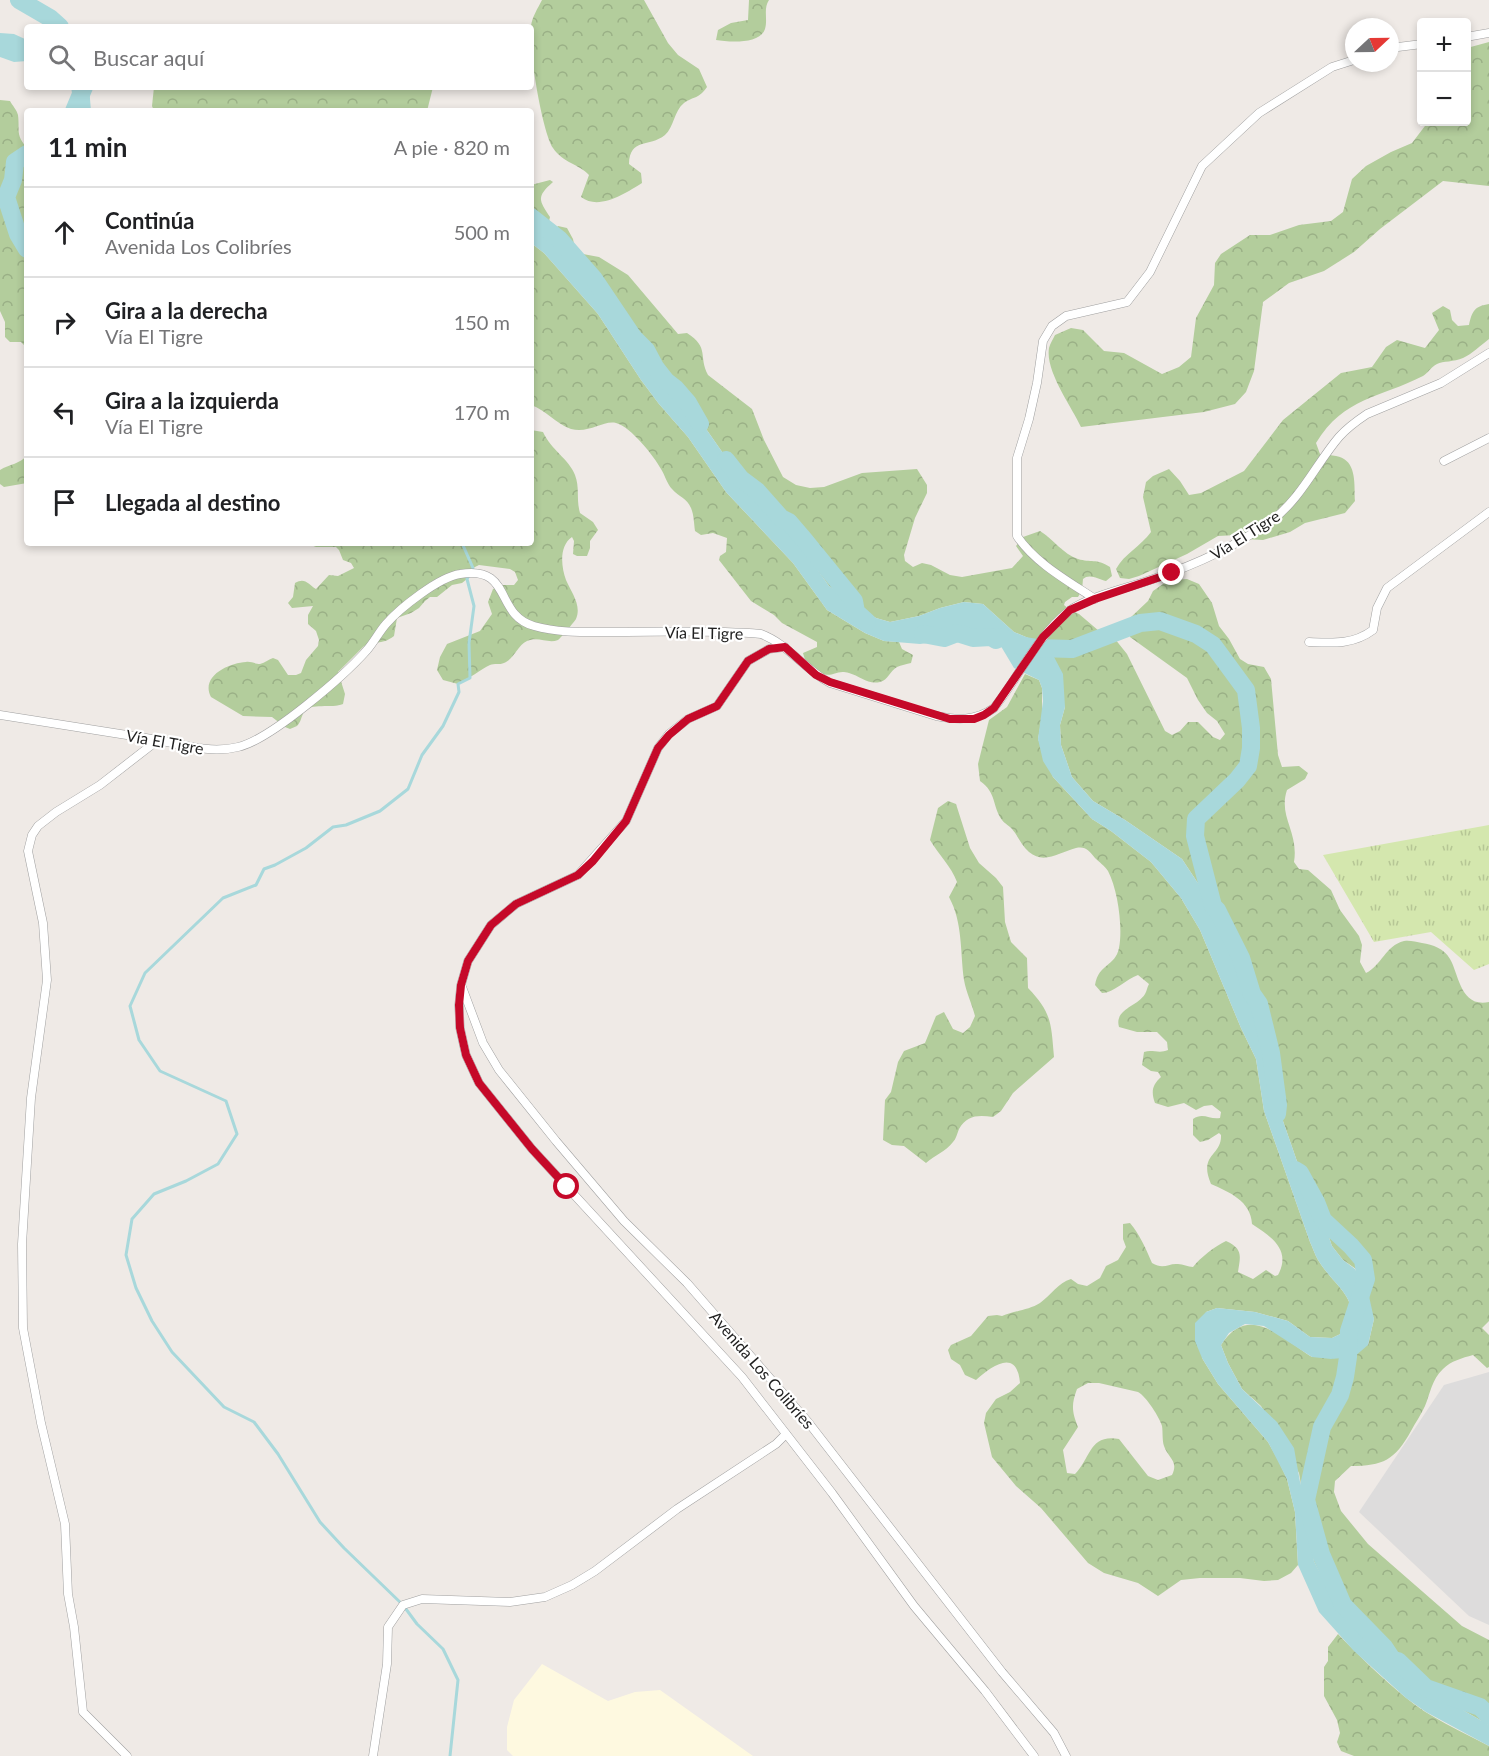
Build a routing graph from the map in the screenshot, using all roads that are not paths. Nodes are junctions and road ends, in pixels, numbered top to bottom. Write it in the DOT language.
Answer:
graph roads {
  1 [pos="1489,33"];
  2 [pos="1471,36"];
  3 [pos="1417,45"];
  4 [pos="1399,47"];
  5 [pos="1345,63"];
  6 [pos="1489,353"];
  7 [pos="1489,438"];
  8 [pos="1444,461"];
  9 [pos="1489,512"];
  10 [pos="1095,599"];
  11 [pos="1309,642"];
  12 [pos="785,647"];
  13 [pos="0,715"];
  14 [pos="158,740"];
  15 [pos="461,985"];
  16 [pos="786,1434"];
  17 [pos="127,1756"];
  18 [pos="373,1756"];
  19 [pos="1034,1756"];
  20 [pos="1066,1756"];
  1 -- 2 [label="street"];
  3 -- 4 [label="street"];
  5 -- 10 [label="street"];
  6 -- 10 [label="street, Vía El Tigre"];
  7 -- 8 [label="street"];
  9 -- 11 [label="street"];
  10 -- 12 [label="street, Vía El Tigre"];
  12 -- 14 [label="street, Vía El Tigre"];
  12 -- 15 [label="street, Avenida Los Colibríes"];
  13 -- 14 [label="street, Vía El Tigre"];
  14 -- 17 [label="street"];
  15 -- 16 [label="street, Avenida Los Colibríes"];
  15 -- 20 [label="street, Avenida Los Colibríes"];
  16 -- 18 [label="street"];
  16 -- 19 [label="street, Avenida Los Colibríes"];
}
